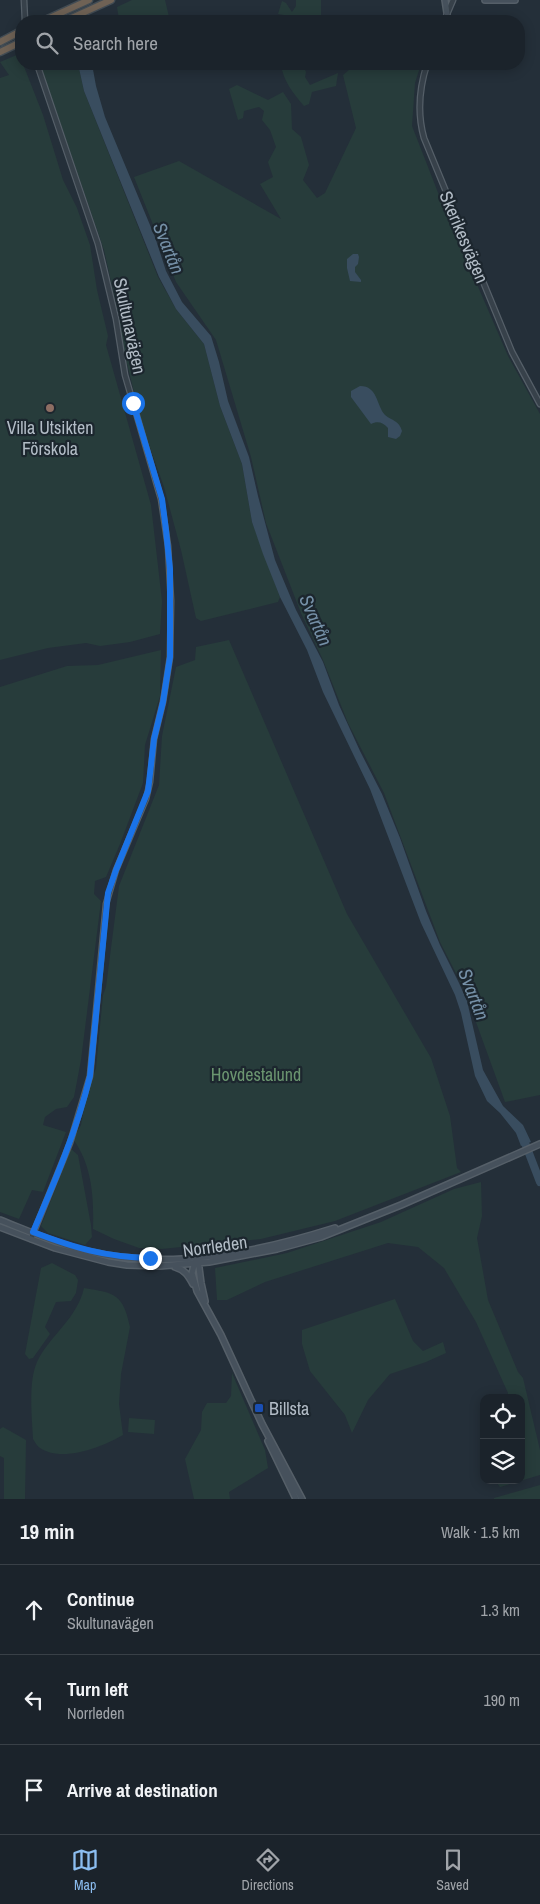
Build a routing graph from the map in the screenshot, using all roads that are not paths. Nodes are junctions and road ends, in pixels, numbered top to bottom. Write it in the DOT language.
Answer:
graph roads {
  1 [pos="24,0"];
  2 [pos="89,0"];
  3 [pos="111,0"];
  4 [pos="445,0"];
  5 [pos="453,0"];
  6 [pos="485,0"];
  7 [pos="516,0"];
  8 [pos="448,14"];
  9 [pos="25,15"];
  10 [pos="56,15"];
  11 [pos="78,15"];
  12 [pos="15,34"];
  13 [pos="0,42"];
  14 [pos="15,45"];
  15 [pos="0,52"];
  16 [pos="39,70"];
  17 [pos="425,70"];
  18 [pos="540,404"];
  19 [pos="540,1144"];
  20 [pos="373,1216"];
  21 [pos="0,1220"];
  22 [pos="0,1227"];
  23 [pos="33,1232"];
  24 [pos="31,1239"];
  25 [pos="197,1261"];
  26 [pos="205,1262"];
  27 [pos="170,1266"];
  28 [pos="200,1271"];
  29 [pos="197,1291"];
  30 [pos="207,1308"];
  31 [pos="262,1424"];
  32 [pos="296,1499"];
  33 [pos="302,1499"];
  1 -- 9 [label="street"];
  2 -- 10 [label="highway"];
  3 -- 11 [label="highway"];
  4 -- 8 [label="main road"];
  5 -- 8 [label="street"];
  6 -- 7 [label="main road"];
  12 -- 13 [label="highway"];
  14 -- 15 [label="highway"];
  16 -- 23 [label="street, Skultunavägen"];
  17 -- 18 [label="street, Skerikesvägen"];
  19 -- 20 [label="main road, Norrleden"];
  20 -- 25 [label="main road, Norrleden"];
  20 -- 26 [label="main road, Norrleden"];
  21 -- 23 [label="main road, Norrleden"];
  22 -- 24 [label="main road, Norrleden"];
  23 -- 24 [label="street, Skultunavägen"];
  23 -- 25 [label="main road, Norrleden"];
  24 -- 27 [label="main road, Norrleden"];
  25 -- 26 [label="main road, Norrleden"];
  25 -- 27 [label="main road, Norrleden"];
  25 -- 28 [label="main road"];
  25 -- 29 [label="main road"];
  26 -- 28 [label="main road"];
  27 -- 29 [label="main road"];
  28 -- 30 [label="main road"];
  29 -- 30 [label="main road"];
  30 -- 31 [label="main road"];
  31 -- 32 [label="main road"];
  31 -- 33 [label="main road"];
}
